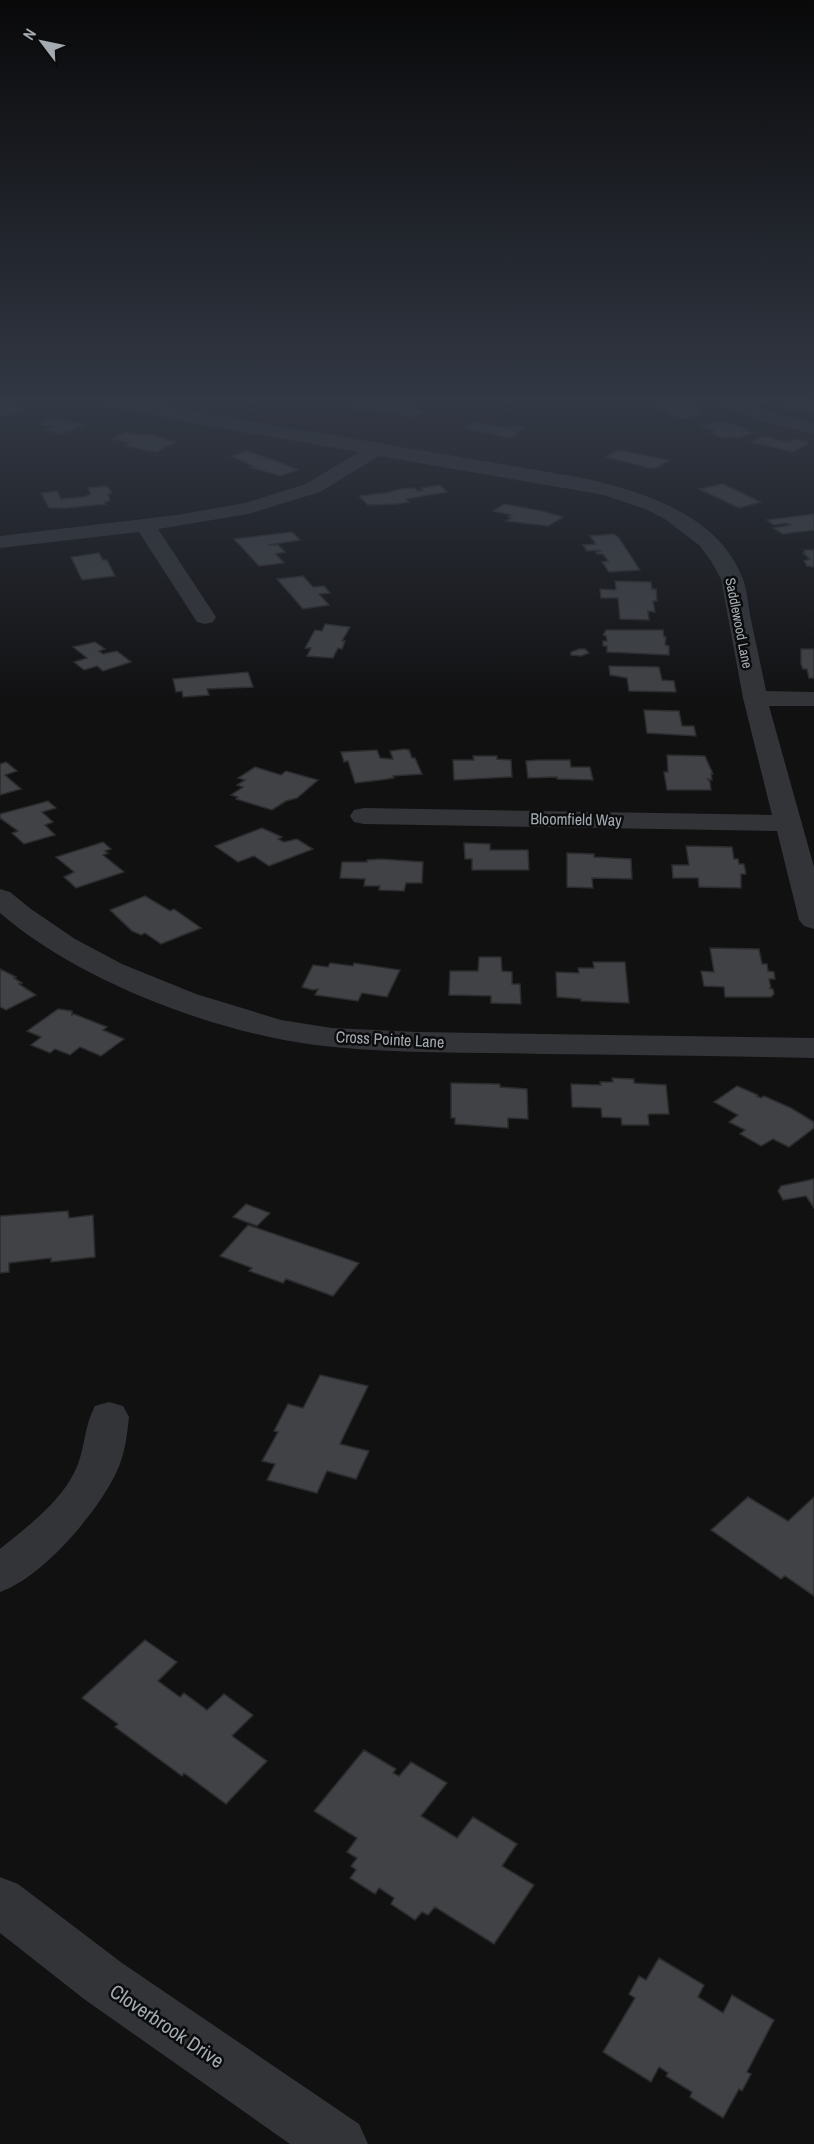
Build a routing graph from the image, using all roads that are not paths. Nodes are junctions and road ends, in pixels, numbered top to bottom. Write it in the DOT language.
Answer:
graph roads {
  1 [pos="266,503"];
  2 [pos="650,503"];
  3 [pos="145,525"];
  4 [pos="0,542"];
  5 [pos="205,617"];
  6 [pos="755,698"];
  7 [pos="814,699"];
  8 [pos="364,816"];
  9 [pos="788,823"];
  10 [pos="0,898"];
  11 [pos="814,920"];
  12 [pos="814,1048"];
  13 [pos="109,1417"];
  14 [pos="0,1574"];
  15 [pos="0,1901"];
  16 [pos="339,2144"];
  1 -- 3 [label="street"];
  2 -- 6 [label="street, Saddlewood Lane"];
  3 -- 4 [label="street"];
  3 -- 5 [label="street"];
  6 -- 7 [label="street"];
  6 -- 9 [label="street, Saddlewood Lane"];
  8 -- 9 [label="street, Bloomfield Way"];
  9 -- 11 [label="street, Saddlewood Lane"];
  10 -- 12 [label="street, Cross Pointe Lane"];
  13 -- 14 [label="street"];
  15 -- 16 [label="street, Cloverbrook Drive"];
}
